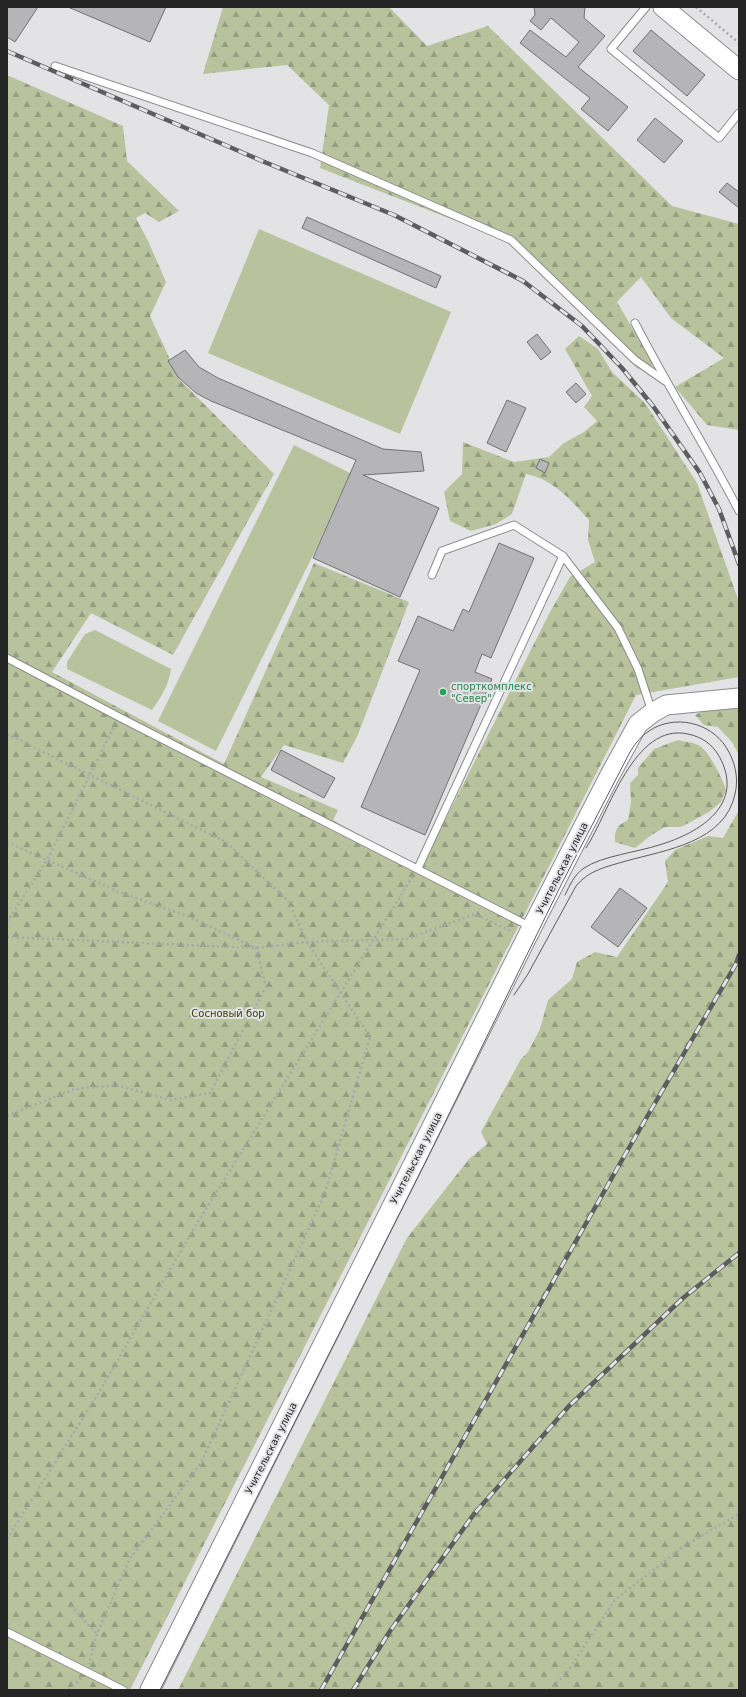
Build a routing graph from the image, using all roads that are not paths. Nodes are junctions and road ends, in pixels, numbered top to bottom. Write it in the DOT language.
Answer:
graph roads {
  1 [pos="646,7"];
  2 [pos="663,7"];
  3 [pos="55,66"];
  4 [pos="739,70"];
  5 [pos="739,114"];
  6 [pos="635,323"];
  7 [pos="665,381"];
  8 [pos="739,511"];
  9 [pos="563,556"];
  10 [pos="432,575"];
  11 [pos="7,658"];
  12 [pos="739,698"];
  13 [pos="652,712"];
  14 [pos="418,868"];
  15 [pos="528,925"];
  16 [pos="7,1632"];
  17 [pos="123,1690"];
  18 [pos="150,1690"];
  1 -- 5 [label="lane"];
  2 -- 4 [label="main road"];
  3 -- 7 [label="lane"];
  6 -- 7 [label="lane"];
  7 -- 8 [label="lane"];
  9 -- 10 [label="lane"];
  9 -- 13 [label="lane"];
  9 -- 14 [label="lane"];
  11 -- 14 [label="lane"];
  12 -- 13 [label="main road, Учительская улица"];
  13 -- 15 [label="main road, Учительская улица"];
  14 -- 15 [label="lane"];
  15 -- 18 [label="main road, Учительская улица"];
  16 -- 17 [label="lane"];
}
